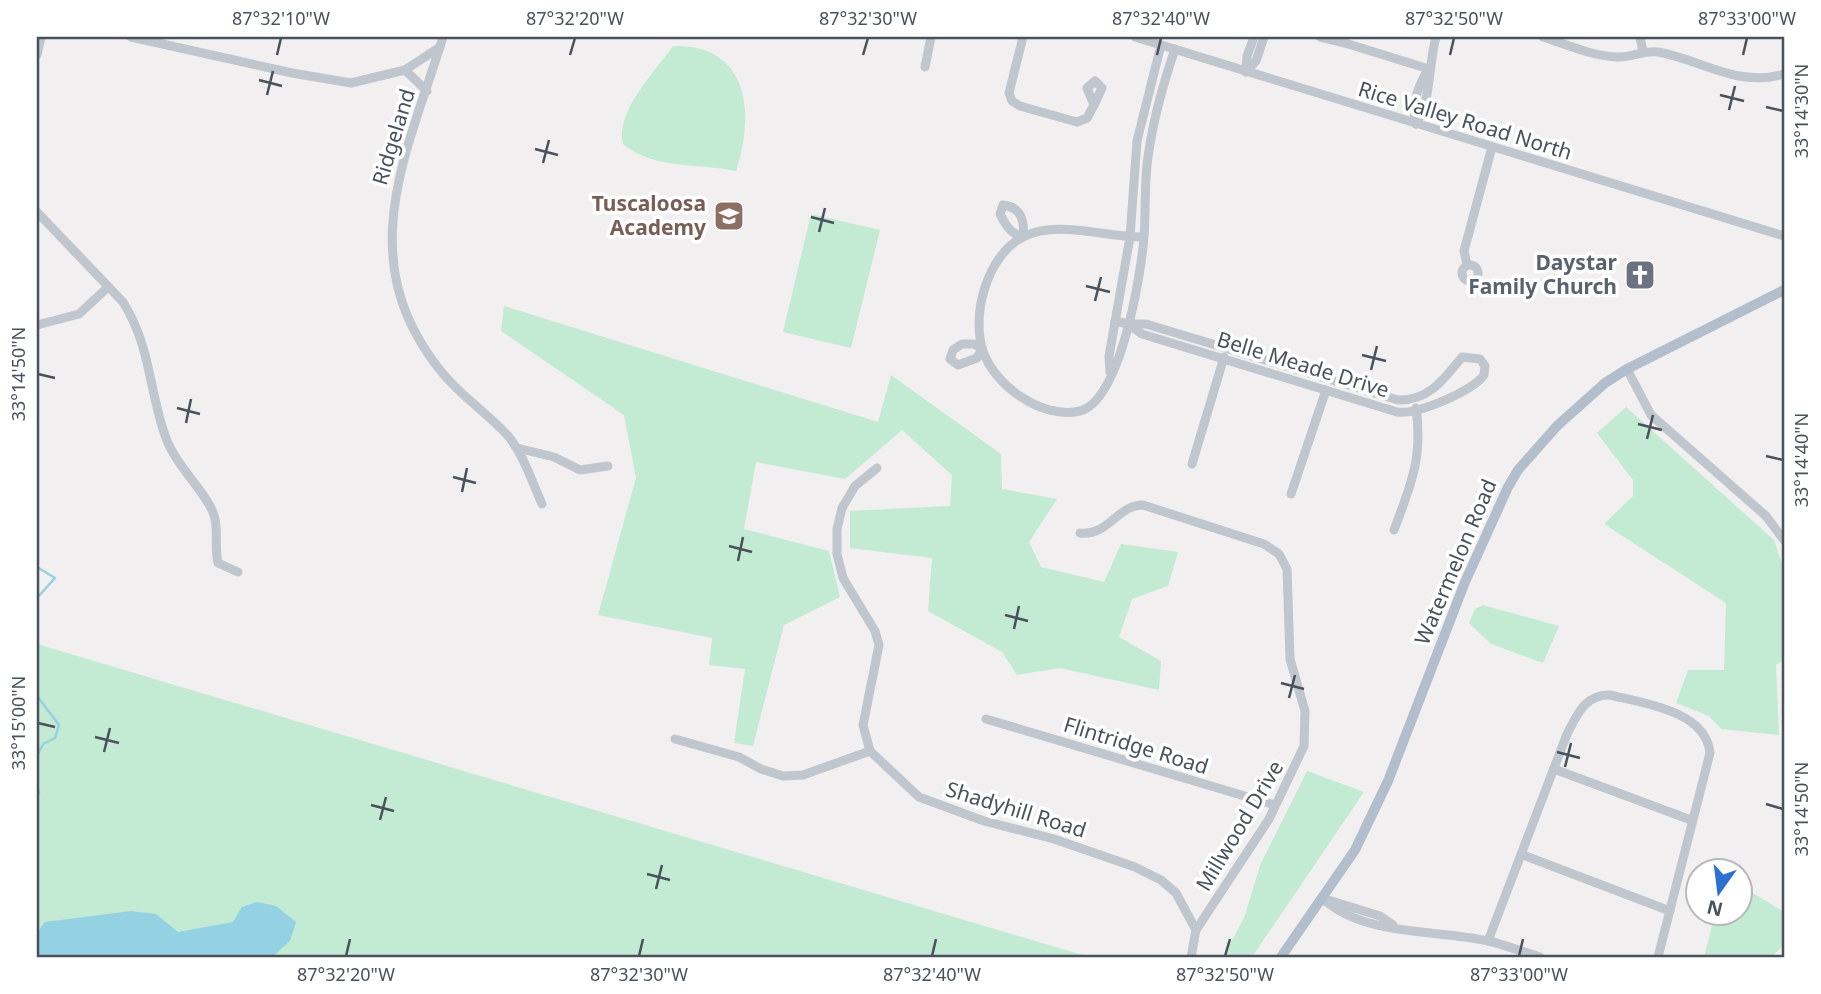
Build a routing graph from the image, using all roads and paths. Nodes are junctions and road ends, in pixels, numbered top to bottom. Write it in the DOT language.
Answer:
graph roads {
  1 [pos="41,37"];
  2 [pos="131,37"];
  3 [pos="443,37"];
  4 [pos="931,37"];
  5 [pos="1023,37"];
  6 [pos="1135,37"];
  7 [pos="1254,37"];
  8 [pos="1264,37"];
  9 [pos="1320,37"];
  10 [pos="1436,37"];
  11 [pos="1542,37"];
  12 [pos="1640,37"];
  13 [pos="1342,40"];
  14 [pos="1161,45"];
  15 [pos="440,47"];
  16 [pos="1175,49"];
  17 [pos="1643,52"];
  18 [pos="37,55"];
  19 [pos="925,67"];
  20 [pos="1429,69"];
  21 [pos="405,70"];
  22 [pos="1246,72"];
  23 [pos="1784,74"];
  24 [pos="426,91"];
  25 [pos="1094,105"];
  26 [pos="1416,124"];
  27 [pos="1492,148"];
  28 [pos="37,212"];
  29 [pos="1784,236"];
  30 [pos="1130,237"];
  31 [pos="1144,237"];
  32 [pos="1467,265"];
  33 [pos="107,288"];
  34 [pos="1784,290"];
  35 [pos="1115,321"];
  36 [pos="1128,324"];
  37 [pos="37,325"];
  38 [pos="1226,349"];
  39 [pos="1223,360"];
  40 [pos="1627,369"];
  41 [pos="1110,373"];
  42 [pos="1329,380"];
  43 [pos="1325,393"];
  44 [pos="1415,400"];
  45 [pos="1417,412"];
  46 [pos="517,449"];
  47 [pos="1192,464"];
  48 [pos="608,466"];
  49 [pos="877,468"];
  50 [pos="1292,495"];
  51 [pos="542,503"];
  52 [pos="1394,530"];
  53 [pos="1080,533"];
  54 [pos="1784,540"];
  55 [pos="238,572"];
  56 [pos="986,719"];
  57 [pos="675,739"];
  58 [pos="870,751"];
  59 [pos="1554,769"];
  60 [pos="1275,805"];
  61 [pos="1691,820"];
  62 [pos="1522,855"];
  63 [pos="1322,898"];
  64 [pos="1670,911"];
  65 [pos="1196,930"];
  66 [pos="1488,941"];
  67 [pos="1191,957"];
  68 [pos="1281,957"];
  69 [pos="1540,957"];
  70 [pos="1658,957"];
  1 -- 18 [label="street"];
  2 -- 21 [label="street, Ridgeland"];
  3 -- 15 [label="street, Ridgeland"];
  4 -- 19 [label="street"];
  5 -- 25 [label="street"];
  6 -- 14 [label="street, Rice Valley Road North"];
  7 -- 22 [label="street"];
  8 -- 22 [label="street"];
  9 -- 13 [label="street"];
  10 -- 20 [label="street"];
  11 -- 17 [label="street"];
  12 -- 17 [label="street"];
  13 -- 20 [label="street"];
  14 -- 16 [label="street, Rice Valley Road North"];
  14 -- 30 [label="street"];
  15 -- 21 [label="street, Ridgeland"];
  15 -- 24 [label="street, Ridgeland"];
  16 -- 22 [label="street, Rice Valley Road North"];
  16 -- 31 [label="street"];
  17 -- 23 [label="street"];
  20 -- 26 [label="street"];
  21 -- 24 [label="street"];
  22 -- 26 [label="street, Rice Valley Road North"];
  24 -- 46 [label="street, Ridgeland"];
  26 -- 27 [label="street, Rice Valley Road North"];
  27 -- 29 [label="street, Rice Valley Road North"];
  27 -- 32 [label="street"];
  28 -- 33 [label="street"];
  30 -- 31 [label="street"];
  30 -- 35 [label="street"];
  30 -- 41 [label="street"];
  31 -- 36 [label="street"];
  33 -- 37 [label="street"];
  33 -- 55 [label="street"];
  34 -- 40 [label="main road, Watermelon Road"];
  35 -- 36 [label="street, Belle Meade Drive"];
  35 -- 41 [label="street"];
  36 -- 38 [label="street, Belle Meade Drive"];
  36 -- 39 [label="street, Belle Meade Drive"];
  36 -- 41 [label="street"];
  38 -- 39 [label="street"];
  38 -- 42 [label="street, Belle Meade Drive"];
  39 -- 43 [label="street, Belle Meade Drive"];
  39 -- 47 [label="street"];
  40 -- 54 [label="street"];
  40 -- 63 [label="main road, Watermelon Road"];
  42 -- 43 [label="street"];
  42 -- 44 [label="street, Belle Meade Drive"];
  43 -- 45 [label="street, Belle Meade Drive"];
  43 -- 50 [label="street"];
  44 -- 45 [label="street"];
  44 -- 45 [label="street, Belle Meade Drive"];
  45 -- 52 [label="street"];
  46 -- 48 [label="street"];
  46 -- 51 [label="street"];
  49 -- 58 [label="street"];
  53 -- 60 [label="street, Millwood Drive"];
  56 -- 60 [label="street, Flintridge Road"];
  57 -- 58 [label="street"];
  58 -- 65 [label="street, Shadyhill Road"];
  59 -- 61 [label="street"];
  59 -- 61 [label="street"];
  59 -- 62 [label="street"];
  60 -- 65 [label="street, Millwood Drive"];
  61 -- 64 [label="street"];
  62 -- 64 [label="street"];
  62 -- 66 [label="street"];
  63 -- 66 [label="street"];
  63 -- 68 [label="main road, Watermelon Road"];
  64 -- 70 [label="street"];
  65 -- 67 [label="street, Millwood Drive"];
  66 -- 69 [label="street"];
}
